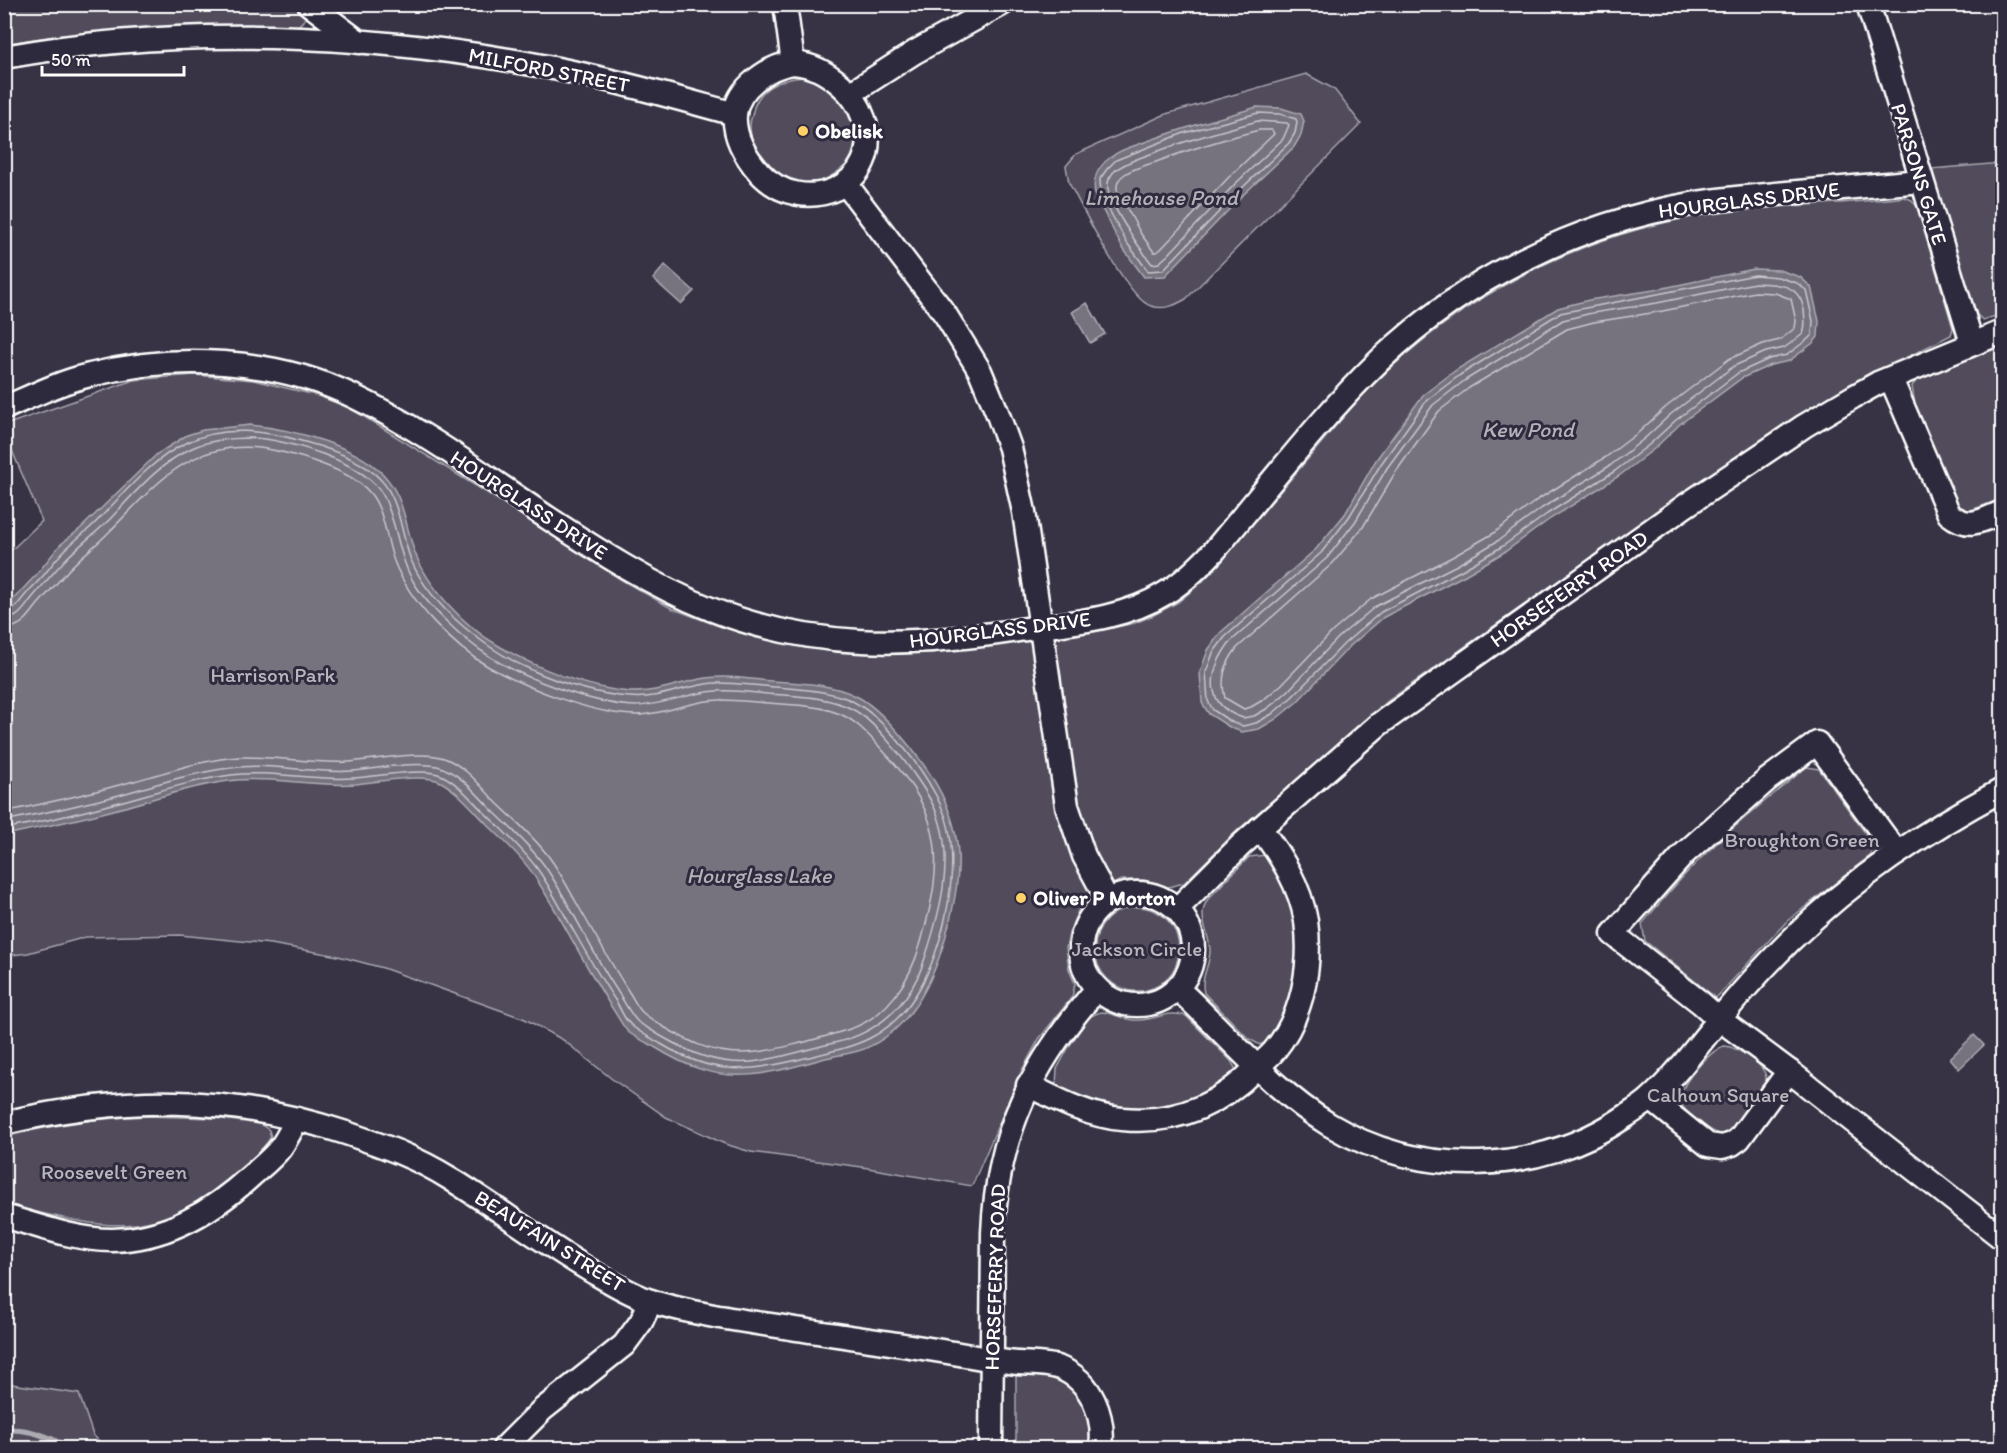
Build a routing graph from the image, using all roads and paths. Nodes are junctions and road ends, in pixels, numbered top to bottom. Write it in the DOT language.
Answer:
graph roads {
  1 [pos="309,4"];
  2 [pos="785,4"];
  3 [pos="1002,4"];
  4 [pos="1868,4"];
  5 [pos="359,42"];
  6 [pos="4,57"];
  7 [pos="793,63"];
  8 [pos="851,93"];
  9 [pos="735,114"];
  10 [pos="1920,181"];
  11 [pos="846,184"];
  12 [pos="2002,332"];
  13 [pos="1972,344"];
  14 [pos="1891,379"];
  15 [pos="4,408"];
  16 [pos="2002,512"];
  17 [pos="1042,627"];
  18 [pos="2002,790"];
  19 [pos="1260,828"];
  20 [pos="1897,853"];
  21 [pos="1107,901"];
  22 [pos="1177,909"];
  23 [pos="1178,988"];
  24 [pos="1097,989"];
  25 [pos="1719,1019"];
  26 [pos="1256,1068"];
  27 [pos="1789,1071"];
  28 [pos="1028,1085"];
  29 [pos="1651,1099"];
  30 [pos="297,1119"];
  31 [pos="4,1123"];
  32 [pos="4,1216"];
  33 [pos="2002,1238"];
  34 [pos="651,1301"];
  35 [pos="991,1359"];
  36 [pos="504,1449"];
  37 [pos="991,1449"];
  38 [pos="1101,1449"];
  1 -- 5 [label="street"];
  2 -- 7 [label="street"];
  3 -- 8 [label="street"];
  4 -- 10 [label="street, PARSONS GATE"];
  5 -- 6 [label="street, MILFORD STREET"];
  5 -- 9 [label="street, MILFORD STREET"];
  7 -- 8 [label="street"];
  7 -- 9 [label="street"];
  8 -- 11 [label="street"];
  9 -- 11 [label="street"];
  10 -- 13 [label="street, PARSONS GATE"];
  10 -- 17 [label="street, HOURGLASS DRIVE"];
  11 -- 17 [label="street"];
  12 -- 13 [label="street, HORSEFERRY ROAD"];
  13 -- 14 [label="street, HORSEFERRY ROAD"];
  14 -- 16 [label="street"];
  14 -- 19 [label="street, HORSEFERRY ROAD"];
  15 -- 17 [label="street, HOURGLASS DRIVE"];
  17 -- 21 [label="street"];
  18 -- 20 [label="street"];
  19 -- 22 [label="street, HORSEFERRY ROAD"];
  19 -- 26 [label="street"];
  20 -- 25 [label="street"];
  20 -- 25 [label="street"];
  21 -- 22 [label="street"];
  21 -- 24 [label="street"];
  22 -- 23 [label="street"];
  23 -- 24 [label="street"];
  23 -- 26 [label="street"];
  24 -- 28 [label="street, HORSEFERRY ROAD"];
  25 -- 27 [label="street"];
  25 -- 29 [label="street"];
  26 -- 28 [label="street"];
  26 -- 29 [label="street"];
  27 -- 29 [label="street"];
  27 -- 33 [label="street"];
  28 -- 35 [label="street, HORSEFERRY ROAD"];
  30 -- 31 [label="street, BEAUFAIN STREET"];
  30 -- 32 [label="street"];
  30 -- 34 [label="street, BEAUFAIN STREET"];
  34 -- 35 [label="street, BEAUFAIN STREET"];
  34 -- 36 [label="street"];
  35 -- 37 [label="street, HORSEFERRY ROAD"];
  35 -- 38 [label="street, BEAUFAIN STREET"];
}
